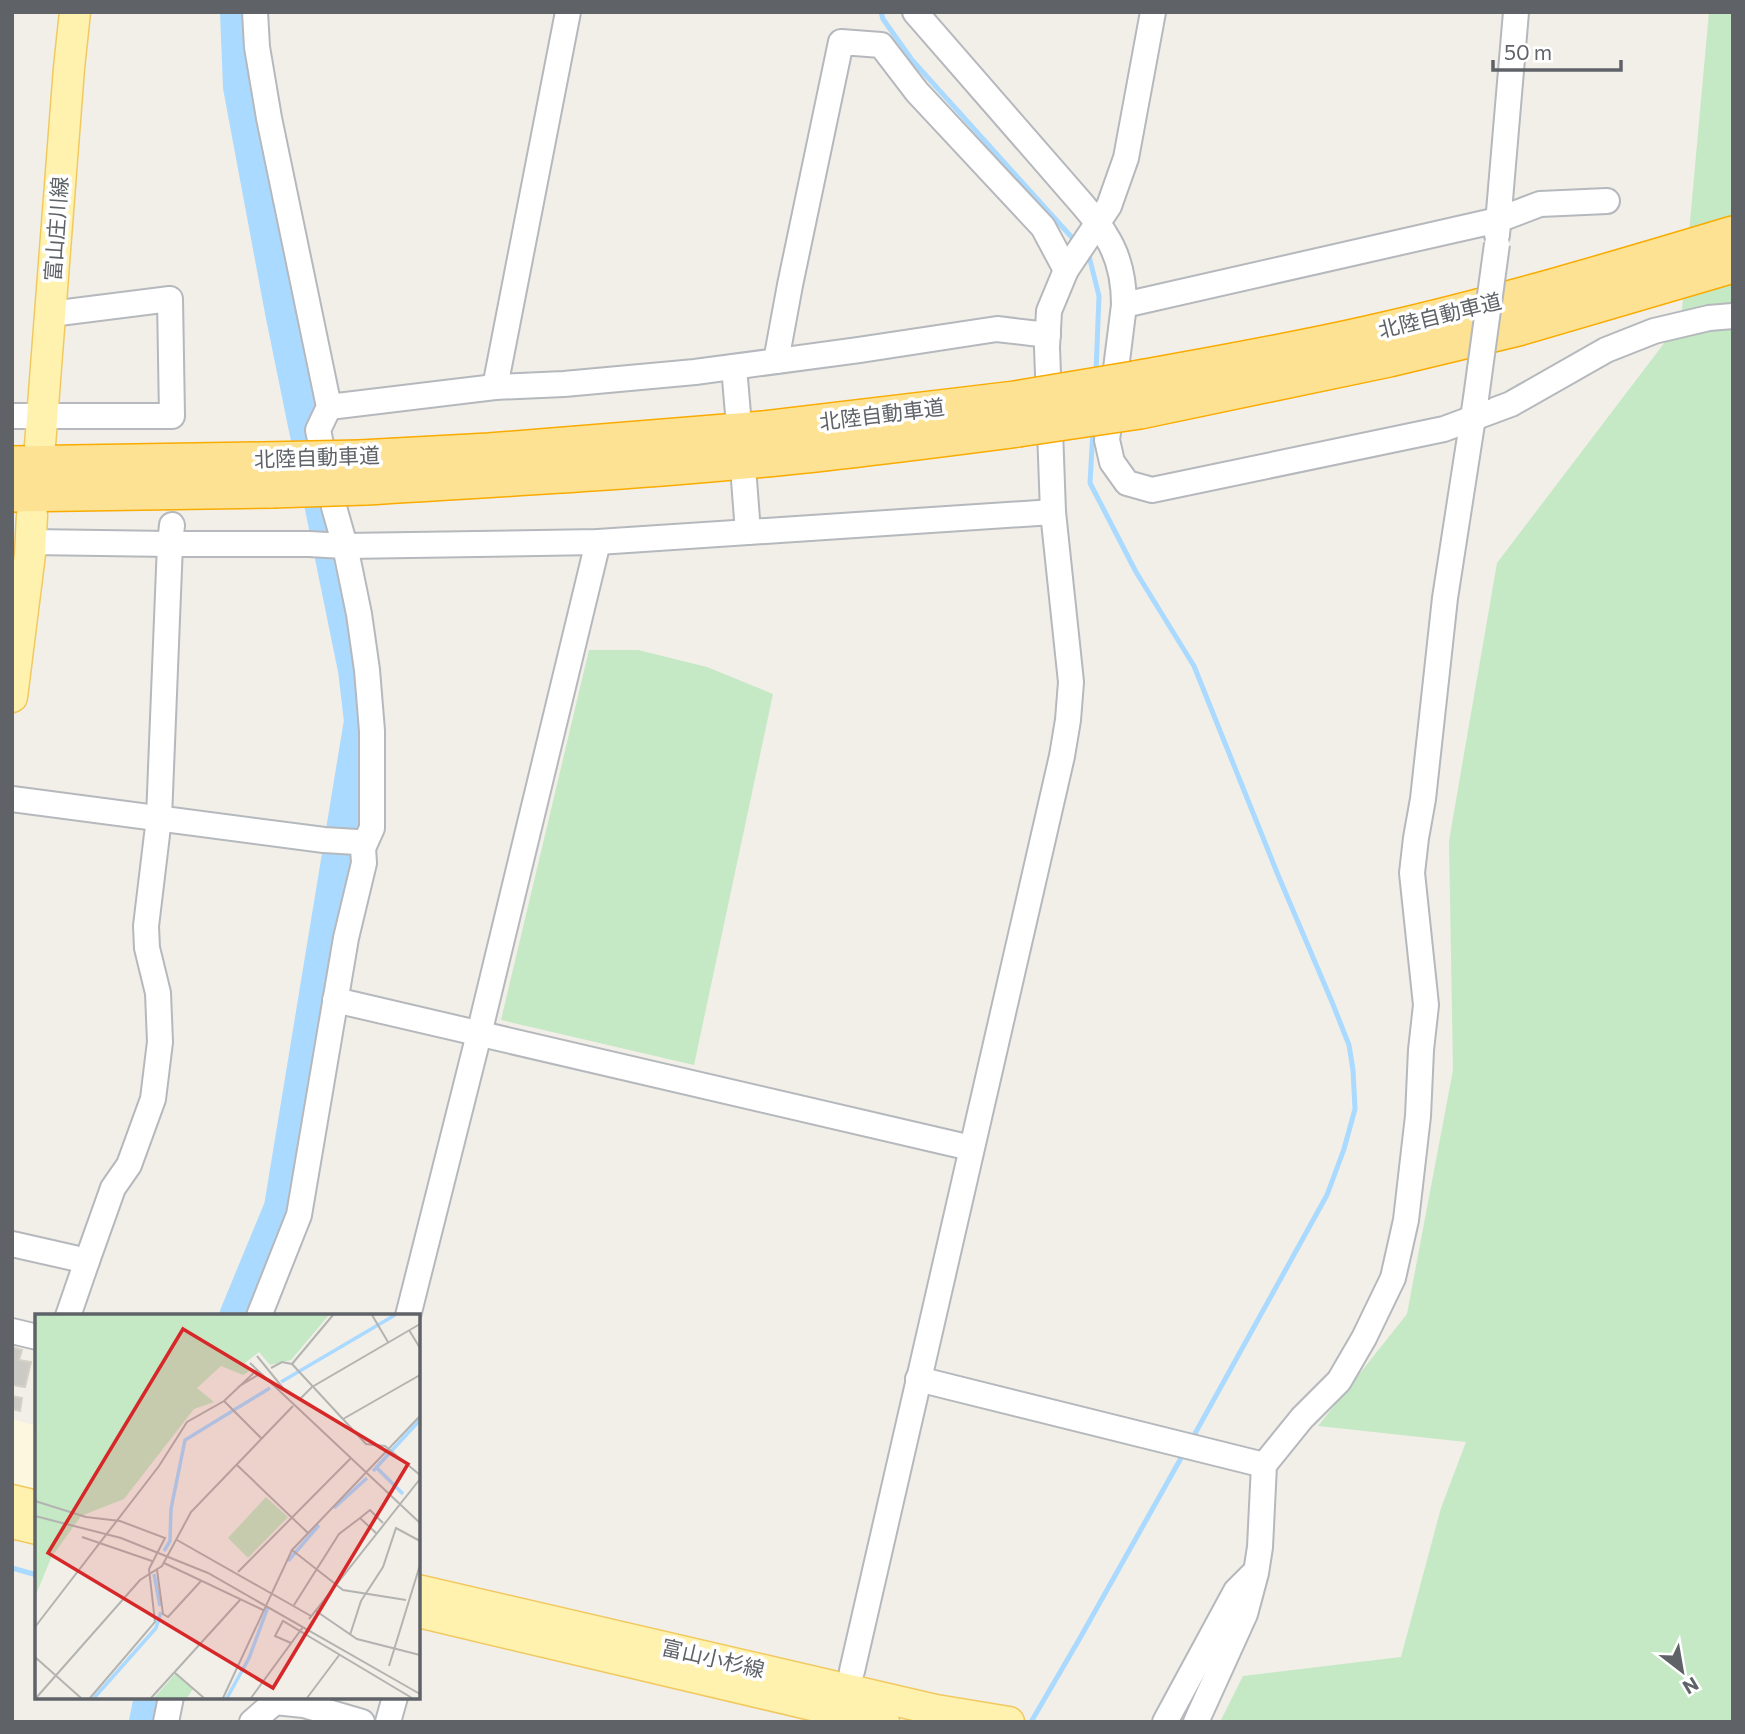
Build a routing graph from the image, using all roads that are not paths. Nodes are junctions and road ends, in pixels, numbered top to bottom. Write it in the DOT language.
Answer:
graph roads {
  1 [pos="75,12"];
  2 [pos="255,12"];
  3 [pos="568,12"];
  4 [pos="915,12"];
  5 [pos="1153,12"];
  6 [pos="1516,12"];
  7 [pos="1607,201"];
  8 [pos="1093,229"];
  9 [pos="1497,232"];
  10 [pos="1733,234"];
  11 [pos="1733,265"];
  12 [pos="1066,270"];
  13 [pos="1124,305"];
  14 [pos="51,314"];
  15 [pos="1733,316"];
  16 [pos="1048,335"];
  17 [pos="776,361"];
  18 [pos="734,367"];
  19 [pos="495,387"];
  20 [pos="1138,395"];
  21 [pos="329,407"];
  22 [pos="1474,408"];
  23 [pos="738,414"];
  24 [pos="12,416"];
  25 [pos="43,416"];
  26 [pos="172,416"];
  27 [pos="174,444"];
  28 [pos="26,455"];
  29 [pos="268,475"];
  30 [pos="744,480"];
  31 [pos="1054,512"];
  32 [pos="25,517"];
  33 [pos="748,532"];
  34 [pos="171,535"];
  35 [pos="598,542"];
  36 [pos="342,545"];
  37 [pos="19,585"];
  38 [pos="12,697"];
  39 [pos="12,799"];
  40 [pos="159,818"];
  41 [pos="360,845"];
  42 [pos="335,1000"];
  43 [pos="479,1034"];
  44 [pos="971,1148"];
  45 [pos="12,1244"];
  46 [pos="87,1261"];
  47 [pos="69,1314"];
  48 [pos="260,1314"];
  49 [pos="409,1314"];
  50 [pos="12,1331"];
  51 [pos="35,1337"];
  52 [pos="918,1379"];
  53 [pos="1264,1465"];
  54 [pos="12,1500"];
  55 [pos="35,1506"];
  56 [pos="12,1523"];
  57 [pos="35,1529"];
  58 [pos="1256,1573"];
  59 [pos="420,1590"];
  60 [pos="420,1612"];
  61 [pos="852,1671"];
  62 [pos="171,1699"];
  63 [pos="394,1699"];
  64 [pos="166,1722"];
  65 [pos="252,1722"];
  66 [pos="362,1722"];
  67 [pos="388,1722"];
  68 [pos="884,1722"];
  69 [pos="1009,1722"];
  70 [pos="1165,1722"];
  71 [pos="1196,1722"];
  1 -- 14 [label="main road, 富山庄川線"];
  2 -- 21 [label="street"];
  3 -- 19 [label="street"];
  4 -- 8 [label="street"];
  5 -- 8 [label="street"];
  6 -- 9 [label="street"];
  7 -- 9 [label="street"];
  8 -- 12 [label="street"];
  8 -- 13 [label="street"];
  9 -- 13 [label="street"];
  9 -- 22 [label="street, bridge"];
  10 -- 20 [label="highway, 北陸自動車道"];
  11 -- 20 [label="highway, 北陸自動車道"];
  12 -- 16 [label="street"];
  12 -- 17 [label="street"];
  13 -- 22 [label="street"];
  14 -- 25 [label="main road, 富山庄川線"];
  14 -- 26 [label="street"];
  15 -- 22 [label="street"];
  16 -- 17 [label="street"];
  16 -- 31 [label="street"];
  17 -- 18 [label="street"];
  18 -- 19 [label="street"];
  18 -- 23 [label="street"];
  19 -- 21 [label="street"];
  20 -- 29 [label="highway, 北陸自動車道, bridge"];
  21 -- 36 [label="street"];
  22 -- 53 [label="street"];
  24 -- 25 [label="street"];
  25 -- 26 [label="street"];
  25 -- 28 [label="main road, 富山庄川線"];
  26 -- 27 [label="street"];
  28 -- 29 [label="highway, 北陸自動車道"];
  29 -- 32 [label="highway, 北陸自動車道"];
  30 -- 33 [label="street"];
  31 -- 33 [label="street"];
  31 -- 44 [label="street"];
  32 -- 34 [label="street"];
  32 -- 37 [label="main road"];
  33 -- 35 [label="street"];
  34 -- 36 [label="street"];
  34 -- 40 [label="street"];
  35 -- 36 [label="street"];
  35 -- 43 [label="street"];
  36 -- 41 [label="street"];
  37 -- 38 [label="main road"];
  39 -- 40 [label="street"];
  40 -- 41 [label="street"];
  40 -- 46 [label="street"];
  41 -- 42 [label="street"];
  42 -- 43 [label="street"];
  42 -- 48 [label="street"];
  43 -- 44 [label="street"];
  43 -- 49 [label="street"];
  44 -- 52 [label="street"];
  45 -- 46 [label="street"];
  46 -- 47 [label="street"];
  50 -- 51 [label="street"];
  52 -- 53 [label="street"];
  52 -- 61 [label="street"];
  53 -- 58 [label="street"];
  54 -- 55 [label="main road"];
  56 -- 57 [label="main road"];
  58 -- 70 [label="street"];
  58 -- 71 [label="street"];
  59 -- 69 [label="main road, 富山小杉線"];
  60 -- 68 [label="main road, 富山小杉線"];
  62 -- 64 [label="street"];
  63 -- 67 [label="street"];
  65 -- 66 [label="street"];
}
